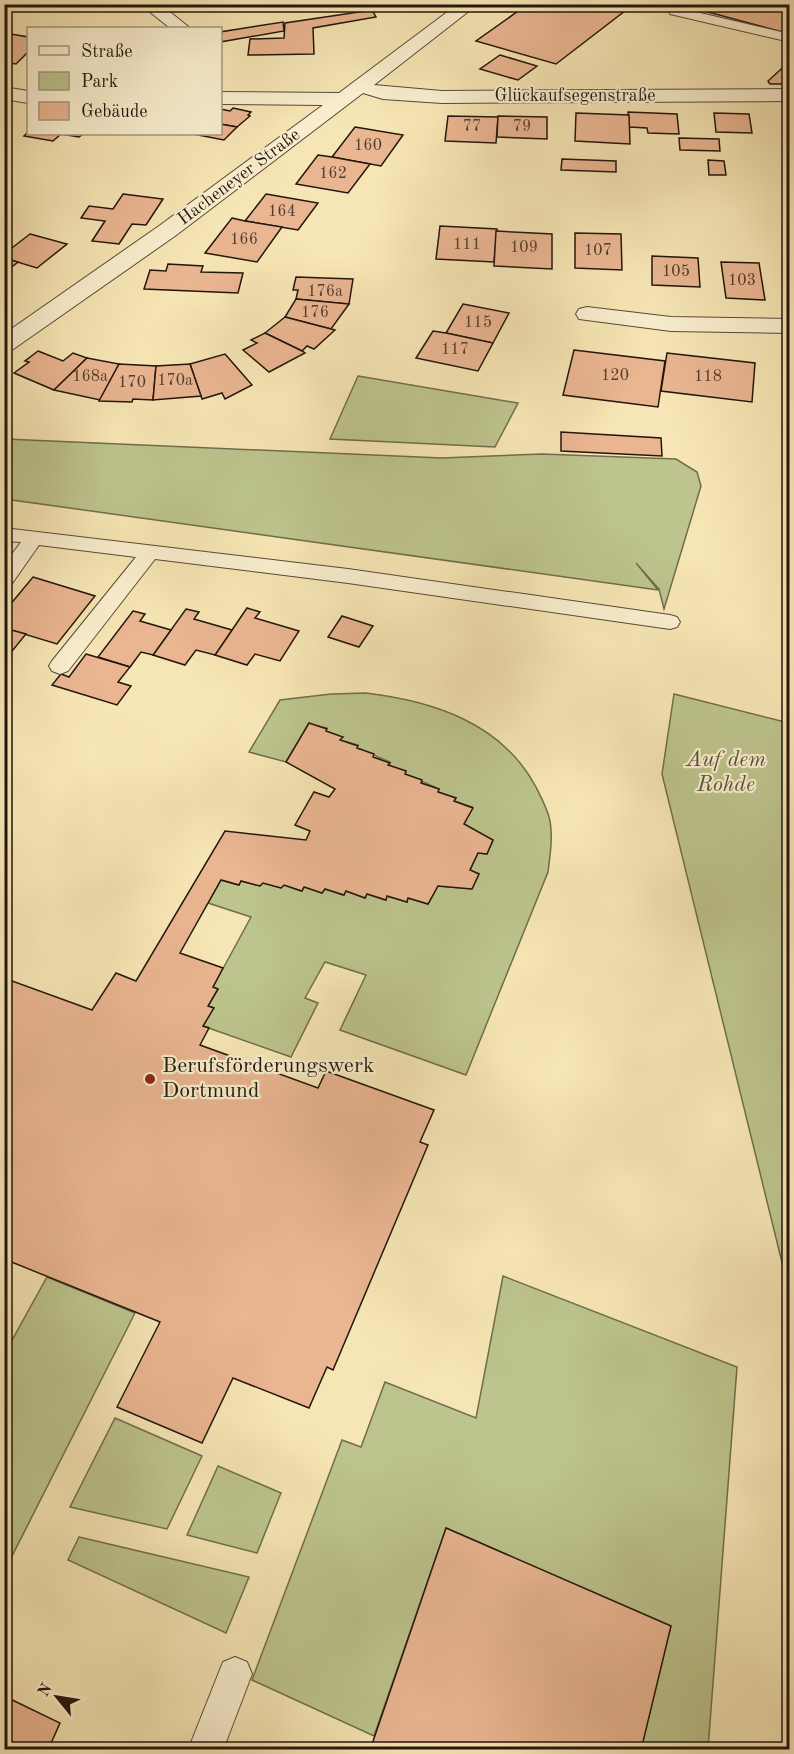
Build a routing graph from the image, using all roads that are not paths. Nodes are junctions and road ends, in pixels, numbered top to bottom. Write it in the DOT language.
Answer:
graph roads {
  1 [pos="148,4"];
  2 [pos="470,4"];
  3 [pos="675,11"];
  4 [pos="180,27"];
  5 [pos="789,38"];
  6 [pos="4,93"];
  7 [pos="353,93"];
  8 [pos="789,95"];
  9 [pos="27,97"];
  10 [pos="222,98"];
  11 [pos="587,314"];
  12 [pos="789,326"];
  13 [pos="4,345"];
  14 [pos="4,534"];
  15 [pos="34,538"];
  16 [pos="150,552"];
  17 [pos="4,580"];
  18 [pos="670,622"];
  19 [pos="60,666"];
  20 [pos="235,1674"];
  21 [pos="205,1749"];
  1 -- 4 [label="street"];
  2 -- 7 [label="street, Hacheneyer Straße"];
  3 -- 5 [label="lane"];
  6 -- 9 [label="street"];
  7 -- 8 [label="street, Glückaufsegenstraße"];
  7 -- 10 [label="street, Glückaufsegenstraße"];
  7 -- 13 [label="street, Hacheneyer Straße"];
  11 -- 12 [label="street"];
  14 -- 15 [label="lane"];
  15 -- 16 [label="lane"];
  15 -- 17 [label="lane"];
  16 -- 18 [label="lane"];
  16 -- 19 [label="lane"];
  20 -- 21 [label="lane"];
}
